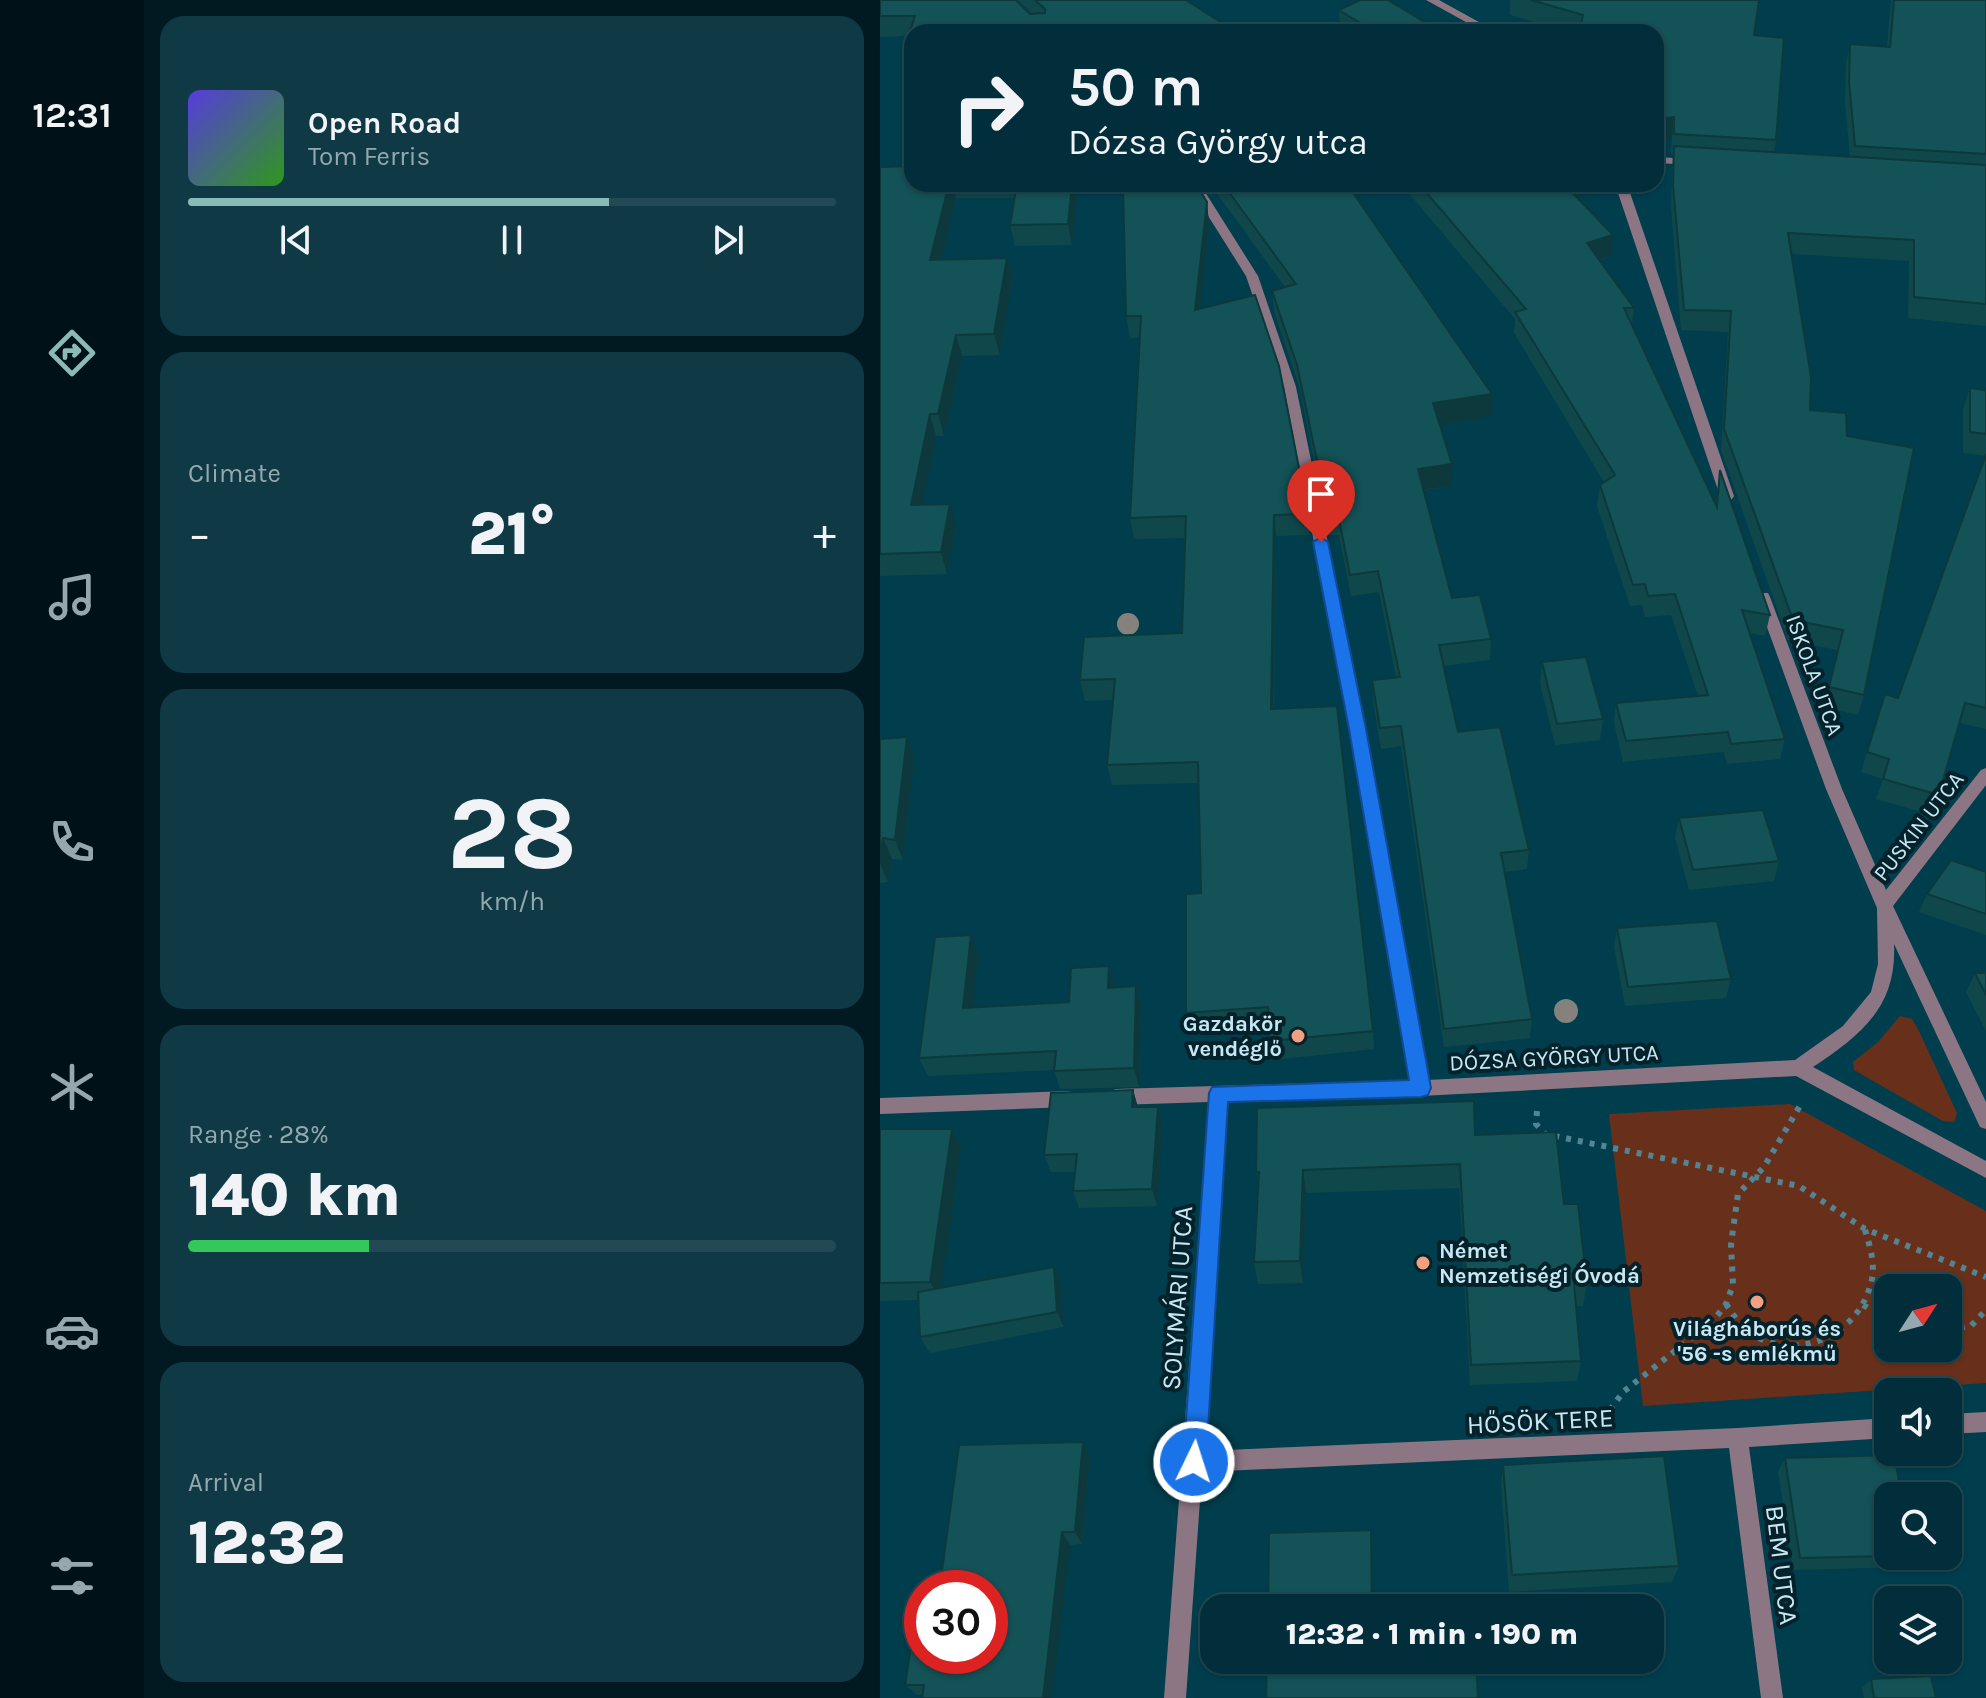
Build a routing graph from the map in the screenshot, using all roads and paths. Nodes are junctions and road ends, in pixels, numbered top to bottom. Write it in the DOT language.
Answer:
graph roads {
  1 [pos="1431,0"];
  2 [pos="1464,0"];
  3 [pos="1458,13"];
  4 [pos="1478,24"];
  5 [pos="1664,161"];
  6 [pos="1701,163"];
  7 [pos="1199,192"];
  8 [pos="1624,192"];
  9 [pos="1730,506"];
  10 [pos="1756,579"];
  11 [pos="1986,774"];
  12 [pos="1884,905"];
  13 [pos="1798,1068"];
  14 [pos="1551,1082"];
  15 [pos="1830,1086"];
  16 [pos="1421,1088"];
  17 [pos="1219,1093"];
  18 [pos="880,1106"];
  19 [pos="1986,1121"];
  20 [pos="1986,1170"];
  21 [pos="1752,1177"];
  22 [pos="1865,1229"];
  23 [pos="1986,1277"];
  24 [pos="1726,1304"];
  25 [pos="1863,1305"];
  26 [pos="1986,1310"];
  27 [pos="1874,1311"];
  28 [pos="1962,1328"];
  29 [pos="1986,1422"];
  30 [pos="1962,1423"];
  31 [pos="1874,1429"];
  32 [pos="1738,1438"];
  33 [pos="1597,1445"];
  34 [pos="1194,1462"];
  35 [pos="1175,1698"];
  36 [pos="1772,1698"];
  1 -- 3 [label="street"];
  2 -- 3 [label="street"];
  3 -- 4 [label="street"];
  5 -- 6 [label="street"];
  7 -- 16 [label="street"];
  8 -- 9 [label="street"];
  10 -- 12 [label="street, ISKOLA UTCA"];
  11 -- 12 [label="street, PUSKIN UTCA"];
  12 -- 13 [label="street"];
  12 -- 19 [label="street"];
  13 -- 14 [label="street, DÓZSA GYÖRGY UTCA"];
  13 -- 15 [label="street"];
  14 -- 16 [label="street, DÓZSA GYÖRGY UTCA"];
  14 -- 21 [label="path"];
  15 -- 20 [label="street"];
  15 -- 21 [label="path"];
  16 -- 17 [label="street, DÓZSA GYÖRGY UTCA"];
  17 -- 18 [label="street, DÓZSA GYÖRGY UTCA"];
  17 -- 34 [label="street, SOLYMÁRI UTCA"];
  21 -- 22 [label="path"];
  21 -- 24 [label="path"];
  22 -- 23 [label="path"];
  22 -- 25 [label="path"];
  24 -- 25 [label="path"];
  24 -- 33 [label="path"];
  25 -- 27 [label="path"];
  26 -- 28 [label="path"];
  29 -- 30 [label="street"];
  31 -- 32 [label="street, HŐSÖK TERE"];
  32 -- 33 [label="street, HŐSÖK TERE"];
  32 -- 36 [label="street, BEM UTCA"];
  33 -- 34 [label="street, HŐSÖK TERE"];
  34 -- 35 [label="street, SOLYMÁRI UTCA"];
}
